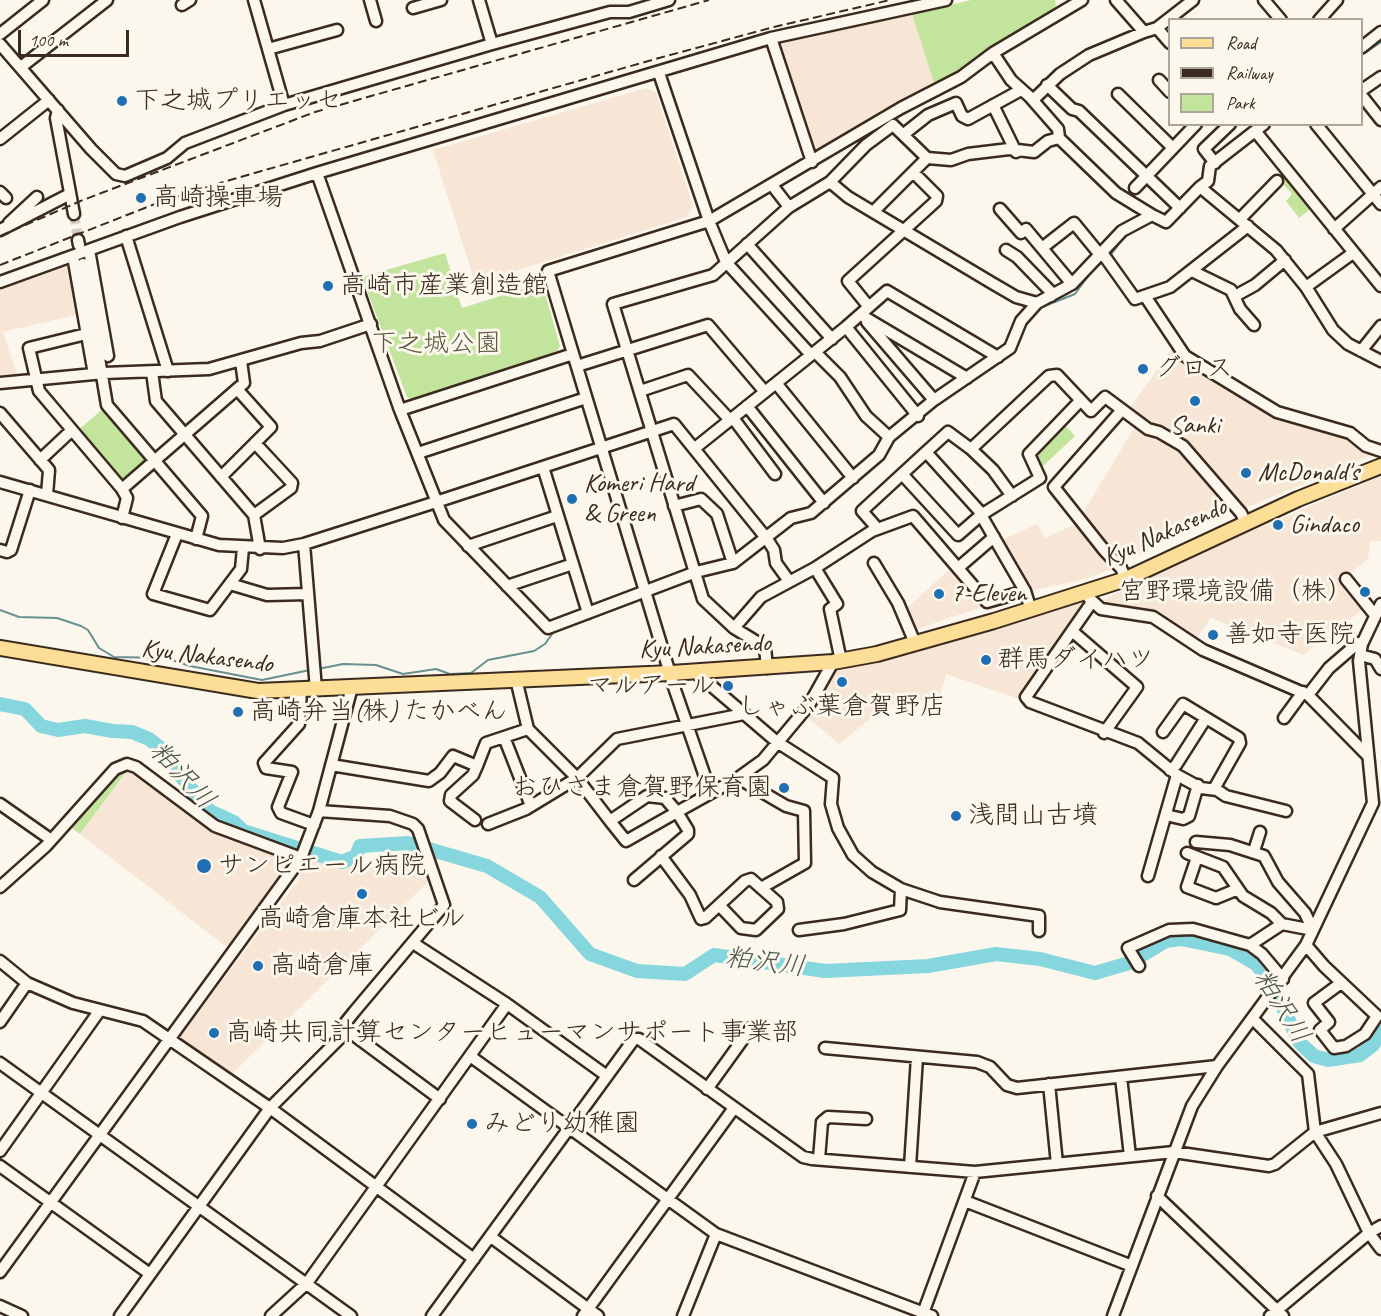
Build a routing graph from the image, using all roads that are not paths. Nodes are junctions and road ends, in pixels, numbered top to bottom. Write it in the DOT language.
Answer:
graph roads {
  1 [pos="43,0"];
  2 [pos="107,0"];
  3 [pos="370,0"];
  4 [pos="441,0"];
  5 [pos="479,0"];
  6 [pos="625,0"];
  7 [pos="669,0"];
  8 [pos="946,0"];
  9 [pos="1059,0"];
  10 [pos="1082,0"];
  11 [pos="1116,0"];
  12 [pos="1193,0"];
  13 [pos="1264,0"];
  14 [pos="1337,0"];
  15 [pos="257,1"];
  16 [pos="413,8"];
  17 [pos="629,12"];
  18 [pos="1063,13"];
  19 [pos="1170,18"];
  20 [pos="1279,18"];
  21 [pos="1321,18"];
  22 [pos="1168,19"];
  23 [pos="376,21"];
  24 [pos="1157,28"];
  25 [pos="337,30"];
  26 [pos="1144,32"];
  27 [pos="1381,32"];
  28 [pos="0,34"];
  29 [pos="771,38"];
  30 [pos="1168,41"];
  31 [pos="0,44"];
  32 [pos="492,44"];
  33 [pos="1363,46"];
  34 [pos="268,49"];
  35 [pos="993,53"];
  36 [pos="21,67"];
  37 [pos="659,73"];
  38 [pos="1381,77"];
  39 [pos="1159,80"];
  40 [pos="1047,85"];
  41 [pos="1363,89"];
  42 [pos="1021,90"];
  43 [pos="1168,90"];
  44 [pos="1118,94"];
  45 [pos="1363,97"];
  46 [pos="49,100"];
  47 [pos="1033,100"];
  48 [pos="284,105"];
  49 [pos="993,105"];
  50 [pos="58,110"];
  51 [pos="1381,120"];
  52 [pos="1194,126"];
  53 [pos="1228,126"];
  54 [pos="1318,126"];
  55 [pos="1260,128"];
  56 [pos="904,134"];
  57 [pos="1059,138"];
  58 [pos="0,139"];
  59 [pos="1173,148"];
  60 [pos="1016,152"];
  61 [pos="927,158"];
  62 [pos="813,162"];
  63 [pos="1215,163"];
  64 [pos="317,173"];
  65 [pos="914,173"];
  66 [pos="1147,177"];
  67 [pos="1277,181"];
  68 [pos="830,182"];
  69 [pos="771,185"];
  70 [pos="1200,187"];
  71 [pos="1135,188"];
  72 [pos="1377,191"];
  73 [pos="70,194"];
  74 [pos="37,197"];
  75 [pos="1176,204"];
  76 [pos="1381,204"];
  77 [pos="789,207"];
  78 [pos="1000,209"];
  79 [pos="874,211"];
  80 [pos="74,214"];
  81 [pos="1158,217"];
  82 [pos="709,221"];
  83 [pos="1244,223"];
  84 [pos="4,228"];
  85 [pos="1334,229"];
  86 [pos="907,230"];
  87 [pos="126,236"];
  88 [pos="747,244"];
  89 [pos="82,245"];
  90 [pos="1042,248"];
  91 [pos="1006,250"];
  92 [pos="1353,253"];
  93 [pos="73,255"];
  94 [pos="1102,255"];
  95 [pos="1285,261"];
  96 [pos="726,262"];
  97 [pos="83,264"];
  98 [pos="1191,271"];
  99 [pos="0,282"];
  100 [pos="1072,284"];
  101 [pos="1381,286"];
  102 [pos="1306,287"];
  103 [pos="1052,296"];
  104 [pos="1146,296"];
  105 [pos="1235,296"];
  106 [pos="1037,303"];
  107 [pos="865,311"];
  108 [pos="371,324"];
  109 [pos="1254,325"];
  110 [pos="1381,326"];
  111 [pos="846,327"];
  112 [pos="86,334"];
  113 [pos="832,339"];
  114 [pos="627,350"];
  115 [pos="1361,351"];
  116 [pos="813,353"];
  117 [pos="573,354"];
  118 [pos="998,357"];
  119 [pos="241,361"];
  120 [pos="1381,361"];
  121 [pos="577,366"];
  122 [pos="168,371"];
  123 [pos="152,372"];
  124 [pos="103,374"];
  125 [pos="967,378"];
  126 [pos="36,379"];
  127 [pos="0,383"];
  128 [pos="776,383"];
  129 [pos="237,389"];
  130 [pos="640,391"];
  131 [pos="765,392"];
  132 [pos="586,398"];
  133 [pos="934,400"];
  134 [pos="1080,401"];
  135 [pos="747,406"];
  136 [pos="400,410"];
  137 [pos="1121,411"];
  138 [pos="0,413"];
  139 [pos="918,416"];
  140 [pos="731,419"];
  141 [pos="72,430"];
  142 [pos="652,431"];
  143 [pos="185,435"];
  144 [pos="889,437"];
  145 [pos="255,443"];
  146 [pos="601,448"];
  147 [pos="695,448"];
  148 [pos="971,448"];
  149 [pos="1381,451"];
  150 [pos="926,452"];
  151 [pos="418,453"];
  152 [pos="40,460"];
  153 [pos="155,460"];
  154 [pos="1381,466"];
  155 [pos="543,467"];
  156 [pos="776,474"];
  157 [pos="902,474"];
  158 [pos="221,477"];
  159 [pos="853,478"];
  160 [pos="0,482"];
  161 [pos="1054,487"];
  162 [pos="122,489"];
  163 [pos="30,490"];
  164 [pos="47,495"];
  165 [pos="1015,498"];
  166 [pos="436,502"];
  167 [pos="824,503"];
  168 [pos="674,506"];
  169 [pos="254,514"];
  170 [pos="982,514"];
  171 [pos="557,516"];
  172 [pos="122,518"];
  173 [pos="1246,523"];
  174 [pos="877,528"];
  175 [pos="177,534"];
  176 [pos="994,537"];
  177 [pos="196,539"];
  178 [pos="767,539"];
  179 [pos="304,544"];
  180 [pos="468,546"];
  181 [pos="243,548"];
  182 [pos="260,549"];
  183 [pos="0,550"];
  184 [pos="733,563"];
  185 [pos="874,563"];
  186 [pos="573,564"];
  187 [pos="815,568"];
  188 [pos="958,568"];
  189 [pos="696,572"];
  190 [pos="1126,579"];
  191 [pos="1346,579"];
  192 [pos="789,580"];
  193 [pos="230,584"];
  194 [pos="507,586"];
  195 [pos="1025,591"];
  196 [pos="645,593"];
  197 [pos="308,594"];
  198 [pos="1089,598"];
  199 [pos="1381,604"];
  200 [pos="1031,610"];
  201 [pos="588,613"];
  202 [pos="1377,619"];
  203 [pos="734,628"];
  204 [pos="1072,631"];
  205 [pos="915,643"];
  206 [pos="1362,644"];
  207 [pos="0,648"];
  208 [pos="1360,655"];
  209 [pos="837,662"];
  210 [pos="767,668"];
  211 [pos="1381,669"];
  212 [pos="694,671"];
  213 [pos="671,673"];
  214 [pos="315,676"];
  215 [pos="516,679"];
  216 [pos="352,687"];
  217 [pos="301,690"];
  218 [pos="1305,694"];
  219 [pos="744,714"];
  220 [pos="1206,718"];
  221 [pos="1284,718"];
  222 [pos="688,727"];
  223 [pos="528,729"];
  224 [pos="1163,732"];
  225 [pos="1104,733"];
  226 [pos="504,737"];
  227 [pos="777,742"];
  228 [pos="1367,755"];
  229 [pos="331,765"];
  230 [pos="477,766"];
  231 [pos="1173,772"];
  232 [pos="577,778"];
  233 [pos="738,778"];
  234 [pos="1198,785"];
  235 [pos="1215,789"];
  236 [pos="710,791"];
  237 [pos="0,804"];
  238 [pos="531,806"];
  239 [pos="1377,807"];
  240 [pos="319,811"];
  241 [pos="1286,811"];
  242 [pos="677,812"];
  243 [pos="1166,815"];
  244 [pos="475,820"];
  245 [pos="610,821"];
  246 [pos="488,824"];
  247 [pos="314,825"];
  248 [pos="1260,832"];
  249 [pos="50,839"];
  250 [pos="1196,842"];
  251 [pos="1254,851"];
  252 [pos="304,852"];
  253 [pos="662,856"];
  254 [pos="1148,876"];
  255 [pos="634,880"];
  256 [pos="0,887"];
  257 [pos="761,888"];
  258 [pos="901,889"];
  259 [pos="1238,890"];
  260 [pos="719,905"];
  261 [pos="1282,924"];
  262 [pos="799,930"];
  263 [pos="1312,930"];
  264 [pos="1040,931"];
  265 [pos="413,943"];
  266 [pos="1250,945"];
  267 [pos="1306,945"];
  268 [pos="0,961"];
  269 [pos="1139,966"];
  270 [pos="1281,981"];
  271 [pos="27,983"];
  272 [pos="1341,983"];
  273 [pos="507,1004"];
  274 [pos="100,1010"];
  275 [pos="1253,1019"];
  276 [pos="0,1022"];
  277 [pos="751,1028"];
  278 [pos="344,1032"];
  279 [pos="168,1038"];
  280 [pos="825,1048"];
  281 [pos="470,1056"];
  282 [pos="917,1057"];
  283 [pos="0,1063"];
  284 [pos="1217,1066"];
  285 [pos="607,1076"];
  286 [pos="1121,1077"];
  287 [pos="1049,1084"];
  288 [pos="707,1089"];
  289 [pos="40,1092"];
  290 [pos="440,1099"];
  291 [pos="270,1108"];
  292 [pos="734,1108"];
  293 [pos="1381,1115"];
  294 [pos="866,1119"];
  295 [pos="569,1128"];
  296 [pos="1315,1132"];
  297 [pos="100,1134"];
  298 [pos="0,1151"];
  299 [pos="1174,1152"];
  300 [pos="1130,1156"];
  301 [pos="819,1159"];
  302 [pos="1057,1164"];
  303 [pos="0,1166"];
  304 [pos="910,1167"];
  305 [pos="975,1172"];
  306 [pos="376,1185"];
  307 [pos="1157,1196"];
  308 [pos="668,1198"];
  309 [pos="965,1201"];
  310 [pos="50,1202"];
  311 [pos="199,1206"];
  312 [pos="1381,1226"];
  313 [pos="1369,1233"];
  314 [pos="716,1234"];
  315 [pos="491,1237"];
  316 [pos="1381,1249"];
  317 [pos="474,1259"];
  318 [pos="1132,1266"];
  319 [pos="0,1272"];
  320 [pos="150,1274"];
  321 [pos="307,1283"];
  322 [pos="0,1305"];
  323 [pos="586,1312"];
  324 [pos="1277,1314"];
  325 [pos="926,1315"];
  326 [pos="22,1316"];
  327 [pos="120,1316"];
  328 [pos="271,1316"];
  329 [pos="351,1316"];
  330 [pos="432,1316"];
  331 [pos="598,1316"];
  332 [pos="683,1316"];
  333 [pos="1113,1316"];
  1 -- 28 [label="street"];
  2 -- 36 [label="street"];
  3 -- 23 [label="street"];
  4 -- 16 [label="street"];
  5 -- 32 [label="street"];
  6 -- 17 [label="street"];
  7 -- 17 [label="street"];
  8 -- 29 [label="street"];
  9 -- 18 [label="street"];
  10 -- 18 [label="street"];
  11 -- 26 [label="street"];
  12 -- 19 [label="street"];
  13 -- 20 [label="street"];
  14 -- 21 [label="street"];
  15 -- 34 [label="street"];
  17 -- 32 [label="street"];
  18 -- 35 [label="street"];
  22 -- 24 [label="street"];
  24 -- 26 [label="street"];
  24 -- 30 [label="street"];
  25 -- 34 [label="street"];
  26 -- 40 [label="street"];
  27 -- 33 [label="street"];
  29 -- 37 [label="street"];
  29 -- 62 [label="street"];
  31 -- 36 [label="street"];
  32 -- 48 [label="street"];
  34 -- 48 [label="street"];
  35 -- 42 [label="street"];
  35 -- 62 [label="street"];
  36 -- 46 [label="street"];
  37 -- 64 [label="street"];
  37 -- 82 [label="street"];
  38 -- 41 [label="street"];
  39 -- 43 [label="street"];
  40 -- 47 [label="street"];
  40 -- 66 [label="street"];
  42 -- 47 [label="street"];
  42 -- 49 [label="street"];
  44 -- 59 [label="street"];
  45 -- 51 [label="street"];
  46 -- 50 [label="street"];
  46 -- 58 [label="street"];
  47 -- 57 [label="street"];
  48 -- 50 [label="street"];
  49 -- 56 [label="street"];
  49 -- 60 [label="street"];
  50 -- 73 [label="street"];
  52 -- 59 [label="street"];
  53 -- 63 [label="street"];
  54 -- 72 [label="street"];
  55 -- 63 [label="street"];
  55 -- 85 [label="street"];
  56 -- 61 [label="street"];
  56 -- 68 [label="street"];
  57 -- 60 [label="street"];
  57 -- 81 [label="street"];
  59 -- 66 [label="street"];
  60 -- 61 [label="street"];
  61 -- 65 [label="street"];
  62 -- 69 [label="street"];
  63 -- 70 [label="street"];
  64 -- 87 [label="street"];
  64 -- 108 [label="street"];
  65 -- 79 [label="street"];
  65 -- 86 [label="street"];
  66 -- 71 [label="street"];
  66 -- 75 [label="street"];
  67 -- 83 [label="street"];
  68 -- 77 [label="street"];
  68 -- 79 [label="street"];
  69 -- 77 [label="street"];
  69 -- 82 [label="street"];
  70 -- 75 [label="street"];
  70 -- 83 [label="street"];
  72 -- 76 [label="street"];
  72 -- 85 [label="street"];
  73 -- 80 [label="street"];
  73 -- 84 [label="street"];
  74 -- 84 [label="street"];
  75 -- 81 [label="street"];
  77 -- 88 [label="street"];
  78 -- 90 [label="street"];
  79 -- 86 [label="street"];
  81 -- 94 [label="street"];
  82 -- 96 [label="street"];
  82 -- 117 [label="street"];
  83 -- 95 [label="street"];
  83 -- 98 [label="street"];
  85 -- 92 [label="street"];
  86 -- 106 [label="street"];
  86 -- 107 [label="street"];
  87 -- 89 [label="street"];
  87 -- 122 [label="street"];
  88 -- 96 [label="street"];
  88 -- 113 [label="street"];
  89 -- 93 [label="street"];
  89 -- 124 [label="street"];
  90 -- 94 [label="street"];
  90 -- 100 [label="street"];
  91 -- 103 [label="street"];
  92 -- 101 [label="street"];
  92 -- 102 [label="street"];
  93 -- 99 [label="street"];
  93 -- 112 [label="street"];
  94 -- 100 [label="street"];
  94 -- 104 [label="street"];
  95 -- 102 [label="street"];
  95 -- 105 [label="street"];
  96 -- 114 [label="street"];
  96 -- 116 [label="street"];
  97 -- 124 [label="street"];
  98 -- 104 [label="street"];
  98 -- 105 [label="street"];
  100 -- 103 [label="street"];
  102 -- 115 [label="street"];
  103 -- 106 [label="street"];
  104 -- 149 [label="street"];
  105 -- 109 [label="street"];
  106 -- 118 [label="street"];
  107 -- 111 [label="street"];
  107 -- 118 [label="street"];
  107 -- 125 [label="street"];
  107 -- 133 [label="street"];
  108 -- 119 [label="street"];
  108 -- 136 [label="street"];
  110 -- 115 [label="street"];
  111 -- 113 [label="street"];
  111 -- 139 [label="street"];
  112 -- 124 [label="street"];
  112 -- 126 [label="street"];
  113 -- 116 [label="street"];
  114 -- 121 [label="street"];
  114 -- 130 [label="street"];
  114 -- 131 [label="street"];
  115 -- 120 [label="street"];
  116 -- 128 [label="street"];
  116 -- 144 [label="street"];
  117 -- 121 [label="street"];
  117 -- 136 [label="street"];
  118 -- 125 [label="street"];
  119 -- 122 [label="street"];
  119 -- 129 [label="street"];
  121 -- 132 [label="street"];
  122 -- 123 [label="street"];
  123 -- 124 [label="street"];
  123 -- 143 [label="street"];
  124 -- 126 [label="street"];
  124 -- 153 [label="street"];
  125 -- 133 [label="street"];
  126 -- 127 [label="street"];
  126 -- 141 [label="street"];
  128 -- 131 [label="street"];
  128 -- 159 [label="street"];
  129 -- 143 [label="street"];
  129 -- 145 [label="street"];
  130 -- 140 [label="street"];
  130 -- 142 [label="street"];
  131 -- 135 [label="street"];
  132 -- 146 [label="street"];
  132 -- 151 [label="street"];
  133 -- 139 [label="street"];
  134 -- 137 [label="street"];
  134 -- 148 [label="street"];
  134 -- 165 [label="street"];
  135 -- 140 [label="street"];
  135 -- 167 [label="street"];
  136 -- 151 [label="street"];
  137 -- 161 [label="street"];
  137 -- 173 [label="street"];
  138 -- 152 [label="street"];
  139 -- 144 [label="street"];
  140 -- 147 [label="street"];
  140 -- 156 [label="street"];
  141 -- 152 [label="street"];
  141 -- 162 [label="street"];
  142 -- 146 [label="street"];
  142 -- 147 [label="street"];
  142 -- 168 [label="street"];
  143 -- 153 [label="street"];
  143 -- 158 [label="street"];
  144 -- 159 [label="street"];
  145 -- 158 [label="street"];
  145 -- 169 [label="street"];
  146 -- 155 [label="street"];
  146 -- 196 [label="street"];
  147 -- 178 [label="street"];
  148 -- 150 [label="street"];
  148 -- 165 [label="street"];
  150 -- 157 [label="street"];
  150 -- 170 [label="street"];
  151 -- 166 [label="street"];
  152 -- 164 [label="street"];
  153 -- 162 [label="street"];
  153 -- 177 [label="street"];
  154 -- 173 [label="main road, Kyu Nakasendo"];
  155 -- 166 [label="street"];
  155 -- 171 [label="street"];
  157 -- 170 [label="street"];
  157 -- 174 [label="street"];
  158 -- 169 [label="street"];
  159 -- 167 [label="street"];
  160 -- 163 [label="street"];
  161 -- 165 [label="street"];
  161 -- 190 [label="street"];
  162 -- 172 [label="street"];
  163 -- 164 [label="street"];
  163 -- 183 [label="street"];
  164 -- 172 [label="street"];
  165 -- 170 [label="street"];
  166 -- 179 [label="street"];
  166 -- 180 [label="street"];
  167 -- 178 [label="street"];
  168 -- 184 [label="street"];
  168 -- 189 [label="street"];
  169 -- 182 [label="street"];
  170 -- 176 [label="street"];
  171 -- 180 [label="street"];
  171 -- 186 [label="street"];
  172 -- 175 [label="street"];
  173 -- 190 [label="main road, Kyu Nakasendo"];
  174 -- 187 [label="street"];
  174 -- 188 [label="street"];
  175 -- 177 [label="street"];
  175 -- 193 [label="street"];
  176 -- 188 [label="street"];
  176 -- 195 [label="street"];
  177 -- 181 [label="street"];
  178 -- 184 [label="street"];
  178 -- 192 [label="street"];
  179 -- 182 [label="street"];
  179 -- 197 [label="street"];
  180 -- 194 [label="street"];
  181 -- 182 [label="street"];
  181 -- 193 [label="street"];
  184 -- 189 [label="street"];
  185 -- 205 [label="street"];
  186 -- 194 [label="street"];
  186 -- 201 [label="street"];
  187 -- 192 [label="street"];
  187 -- 209 [label="street"];
  188 -- 195 [label="street"];
  189 -- 196 [label="street"];
  189 -- 203 [label="street"];
  190 -- 198 [label="main road, Kyu Nakasendo"];
  191 -- 202 [label="street"];
  192 -- 203 [label="street"];
  193 -- 197 [label="street"];
  194 -- 201 [label="street"];
  195 -- 200 [label="street"];
  196 -- 201 [label="street"];
  196 -- 213 [label="street"];
  197 -- 214 [label="street"];
  198 -- 200 [label="main road, Kyu Nakasendo"];
  198 -- 204 [label="street"];
  198 -- 218 [label="street"];
  199 -- 202 [label="street"];
  200 -- 205 [label="main road, Kyu Nakasendo"];
  202 -- 206 [label="street"];
  203 -- 210 [label="street"];
  204 -- 225 [label="street"];
  204 -- 225 [label="street"];
  205 -- 209 [label="main road, Kyu Nakasendo"];
  206 -- 208 [label="street"];
  206 -- 218 [label="street"];
  207 -- 217 [label="main road, Kyu Nakasendo"];
  208 -- 211 [label="street"];
  208 -- 228 [label="street"];
  209 -- 210 [label="main road, Kyu Nakasendo"];
  209 -- 227 [label="street"];
  210 -- 212 [label="main road, Kyu Nakasendo"];
  212 -- 213 [label="main road, Kyu Nakasendo"];
  212 -- 219 [label="street"];
  213 -- 215 [label="main road, Kyu Nakasendo"];
  213 -- 222 [label="street"];
  214 -- 216 [label="main road, Kyu Nakasendo"];
  214 -- 217 [label="main road, Kyu Nakasendo"];
  215 -- 216 [label="main road, Kyu Nakasendo"];
  215 -- 223 [label="street"];
  216 -- 229 [label="street"];
  217 -- 247 [label="street"];
  218 -- 221 [label="street"];
  218 -- 228 [label="street"];
  219 -- 222 [label="street"];
  219 -- 227 [label="street"];
  220 -- 224 [label="street"];
  220 -- 231 [label="street"];
  220 -- 235 [label="street"];
  222 -- 232 [label="street"];
  222 -- 236 [label="street"];
  223 -- 226 [label="street"];
  223 -- 232 [label="street"];
  225 -- 231 [label="street"];
  226 -- 230 [label="street"];
  226 -- 238 [label="street"];
  227 -- 233 [label="street"];
  227 -- 258 [label="street"];
  228 -- 239 [label="street"];
  229 -- 230 [label="street"];
  229 -- 240 [label="street"];
  230 -- 244 [label="street"];
  231 -- 234 [label="street"];
  231 -- 243 [label="street"];
  232 -- 238 [label="street"];
  232 -- 245 [label="street"];
  233 -- 236 [label="street"];
  233 -- 257 [label="street"];
  234 -- 235 [label="street"];
  234 -- 243 [label="street"];
  235 -- 241 [label="street"];
  236 -- 242 [label="street"];
  237 -- 249 [label="street"];
  238 -- 246 [label="street"];
  239 -- 263 [label="street"];
  240 -- 247 [label="street"];
  240 -- 265 [label="street"];
  242 -- 245 [label="street"];
  242 -- 245 [label="street"];
  242 -- 253 [label="street"];
  243 -- 254 [label="street"];
  247 -- 252 [label="street"];
  248 -- 251 [label="street"];
  249 -- 252 [label="street"];
  249 -- 256 [label="street"];
  250 -- 251 [label="street"];
  251 -- 263 [label="street"];
  252 -- 279 [label="street"];
  253 -- 255 [label="street"];
  253 -- 260 [label="street"];
  257 -- 260 [label="street"];
  257 -- 260 [label="street"];
  258 -- 262 [label="street"];
  258 -- 264 [label="street"];
  259 -- 259 [label="street"];
  259 -- 261 [label="street"];
  261 -- 263 [label="street"];
  261 -- 266 [label="street"];
  263 -- 267 [label="street"];
  265 -- 273 [label="street"];
  265 -- 278 [label="street"];
  266 -- 269 [label="street"];
  266 -- 270 [label="street"];
  267 -- 270 [label="street"];
  267 -- 272 [label="street"];
  268 -- 271 [label="street"];
  270 -- 275 [label="street"];
  271 -- 274 [label="street"];
  271 -- 276 [label="street"];
  272 -- 272 [label="street"];
  273 -- 281 [label="street"];
  273 -- 285 [label="street"];
  274 -- 279 [label="street"];
  274 -- 289 [label="street"];
  275 -- 284 [label="street"];
  275 -- 296 [label="street"];
  277 -- 288 [label="street"];
  278 -- 290 [label="street"];
  278 -- 291 [label="street"];
  279 -- 291 [label="street"];
  279 -- 297 [label="street"];
  280 -- 282 [label="street"];
  281 -- 290 [label="street"];
  281 -- 295 [label="street"];
  282 -- 287 [label="street"];
  282 -- 304 [label="street"];
  283 -- 289 [label="street"];
  284 -- 286 [label="street"];
  284 -- 299 [label="street"];
  285 -- 288 [label="street"];
  285 -- 295 [label="street"];
  286 -- 287 [label="street"];
  286 -- 300 [label="street"];
  287 -- 302 [label="street"];
  288 -- 292 [label="street"];
  289 -- 297 [label="street"];
  289 -- 298 [label="street"];
  290 -- 306 [label="street"];
  291 -- 306 [label="street"];
  291 -- 311 [label="street"];
  292 -- 301 [label="street"];
  292 -- 308 [label="street"];
  293 -- 296 [label="street"];
  294 -- 301 [label="street"];
  295 -- 308 [label="street"];
  295 -- 315 [label="street"];
  296 -- 299 [label="street"];
  296 -- 313 [label="street"];
  297 -- 310 [label="street"];
  297 -- 311 [label="street"];
  299 -- 300 [label="street"];
  299 -- 307 [label="street"];
  300 -- 302 [label="street"];
  301 -- 304 [label="street"];
  302 -- 305 [label="street"];
  303 -- 310 [label="street"];
  304 -- 305 [label="street"];
  305 -- 309 [label="street"];
  306 -- 317 [label="street"];
  306 -- 321 [label="street"];
  307 -- 318 [label="street"];
  307 -- 324 [label="street"];
  308 -- 314 [label="street"];
  308 -- 323 [label="street"];
  309 -- 318 [label="street"];
  309 -- 325 [label="street"];
  310 -- 319 [label="street"];
  310 -- 320 [label="street"];
  311 -- 320 [label="street"];
  311 -- 321 [label="street"];
  312 -- 313 [label="street"];
  313 -- 316 [label="street"];
  313 -- 324 [label="street"];
  314 -- 325 [label="street"];
  314 -- 332 [label="street"];
  315 -- 317 [label="street"];
  315 -- 323 [label="street"];
  317 -- 330 [label="street"];
  318 -- 333 [label="street"];
  320 -- 327 [label="street"];
  321 -- 328 [label="street"];
  321 -- 329 [label="street"];
  322 -- 326 [label="street"];
  323 -- 331 [label="street"];
}
